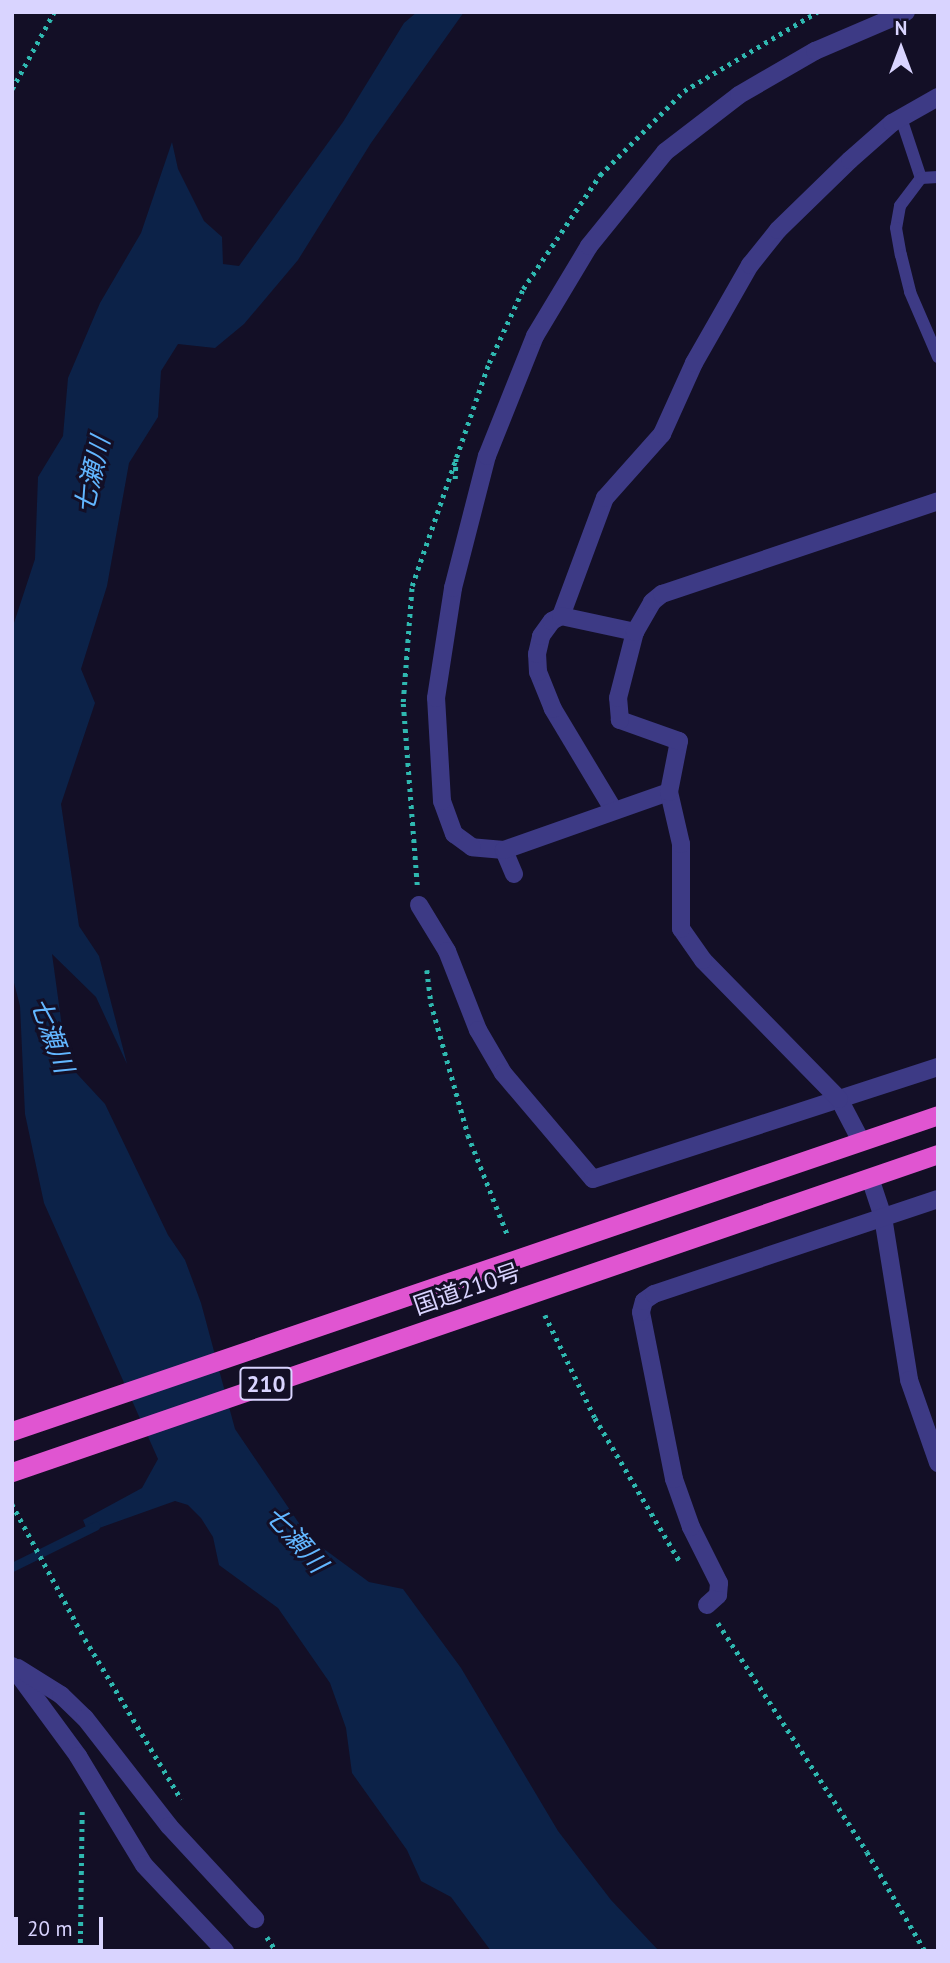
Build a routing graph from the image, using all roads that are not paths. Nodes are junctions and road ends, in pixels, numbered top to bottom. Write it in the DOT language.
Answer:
graph roads {
  1 [pos="906,12"];
  2 [pos="938,97"];
  3 [pos="901,118"];
  4 [pos="938,177"];
  5 [pos="921,178"];
  6 [pos="938,357"];
  7 [pos="938,501"];
  8 [pos="561,616"];
  9 [pos="635,632"];
  10 [pos="668,792"];
  11 [pos="613,809"];
  12 [pos="504,850"];
  13 [pos="514,874"];
  14 [pos="419,905"];
  15 [pos="938,1067"];
  16 [pos="839,1099"];
  17 [pos="938,1115"];
  18 [pos="861,1140"];
  19 [pos="938,1154"];
  20 [pos="870,1178"];
  21 [pos="938,1199"];
  22 [pos="883,1217"];
  23 [pos="12,1431"];
  24 [pos="938,1463"];
  25 [pos="17,1470"];
  26 [pos="707,1605"];
  27 [pos="12,1665"];
  28 [pos="255,1919"];
  29 [pos="225,1951"];
  1 -- 12 [label="street"];
  2 -- 3 [label="street"];
  3 -- 5 [label="lane"];
  3 -- 8 [label="street"];
  4 -- 5 [label="lane"];
  5 -- 6 [label="lane"];
  7 -- 9 [label="street"];
  8 -- 9 [label="street"];
  8 -- 11 [label="street"];
  9 -- 10 [label="street"];
  10 -- 11 [label="street"];
  10 -- 16 [label="street"];
  11 -- 12 [label="street"];
  12 -- 13 [label="street"];
  14 -- 16 [label="street"];
  15 -- 16 [label="street"];
  16 -- 18 [label="street"];
  17 -- 18 [label="highway, 国道210号 / 210"];
  18 -- 23 [label="highway, 国道210号 / 210"];
  19 -- 20 [label="highway, 国道210号 / 210"];
  20 -- 22 [label="street"];
  20 -- 25 [label="highway, 国道210号 / 210"];
  21 -- 22 [label="street"];
  22 -- 24 [label="street"];
  22 -- 26 [label="street"];
  27 -- 28 [label="street"];
  27 -- 29 [label="street"];
}
